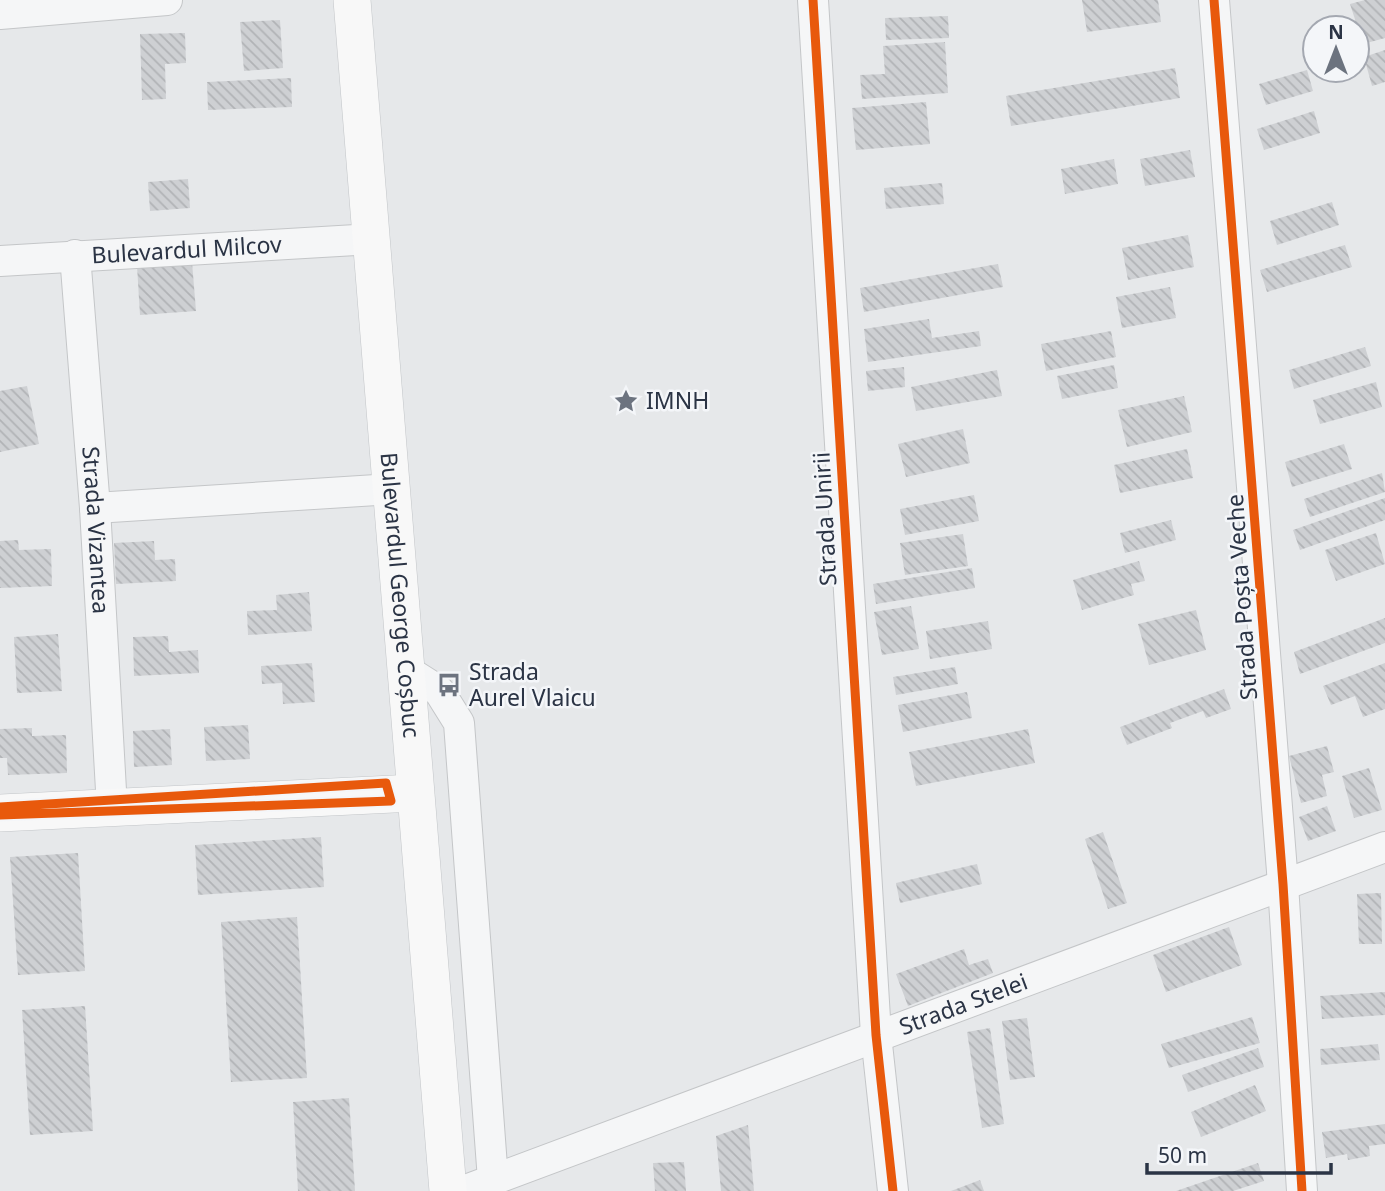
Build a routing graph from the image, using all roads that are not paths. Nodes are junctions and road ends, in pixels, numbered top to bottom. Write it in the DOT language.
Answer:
graph roads {
  1 [pos="167,0"];
  2 [pos="352,0"];
  3 [pos="813,0"];
  4 [pos="1214,0"];
  5 [pos="0,14"];
  6 [pos="373,239"];
  7 [pos="75,255"];
  8 [pos="0,261"];
  9 [pos="393,489"];
  10 [pos="94,509"];
  11 [pos="406,670"];
  12 [pos="414,793"];
  13 [pos="112,808"];
  14 [pos="0,813"];
  15 [pos="1385,847"];
  16 [pos="1283,884"];
  17 [pos="876,1035"];
  18 [pos="493,1180"];
  19 [pos="448,1191"];
  20 [pos="463,1191"];
  21 [pos="893,1191"];
  22 [pos="1302,1191"];
  1 -- 5 [label="street"];
  2 -- 6 [label="main road, Bulevardul George Coșbuc"];
  3 -- 17 [label="street, Strada Unirii"];
  4 -- 16 [label="street, Strada Poșta Veche"];
  6 -- 7 [label="street, Bulevardul Milcov"];
  6 -- 9 [label="main road, Bulevardul George Coșbuc"];
  7 -- 8 [label="street, Bulevardul Milcov"];
  7 -- 10 [label="street, Strada Vizantea"];
  9 -- 10 [label="street"];
  9 -- 11 [label="main road, Bulevardul George Coșbuc"];
  10 -- 13 [label="street, Strada Vizantea"];
  11 -- 12 [label="main road, Bulevardul George Coșbuc"];
  11 -- 18 [label="street"];
  12 -- 13 [label="main road"];
  12 -- 19 [label="main road, Bulevardul George Coșbuc"];
  13 -- 14 [label="main road"];
  15 -- 16 [label="street, Strada Stelei"];
  16 -- 17 [label="street, Strada Stelei"];
  16 -- 22 [label="street, Strada Poșta Veche"];
  17 -- 18 [label="street, Strada Stelei"];
  17 -- 21 [label="street, Strada Unirii"];
  18 -- 20 [label="street, Strada Stelei"];
}
